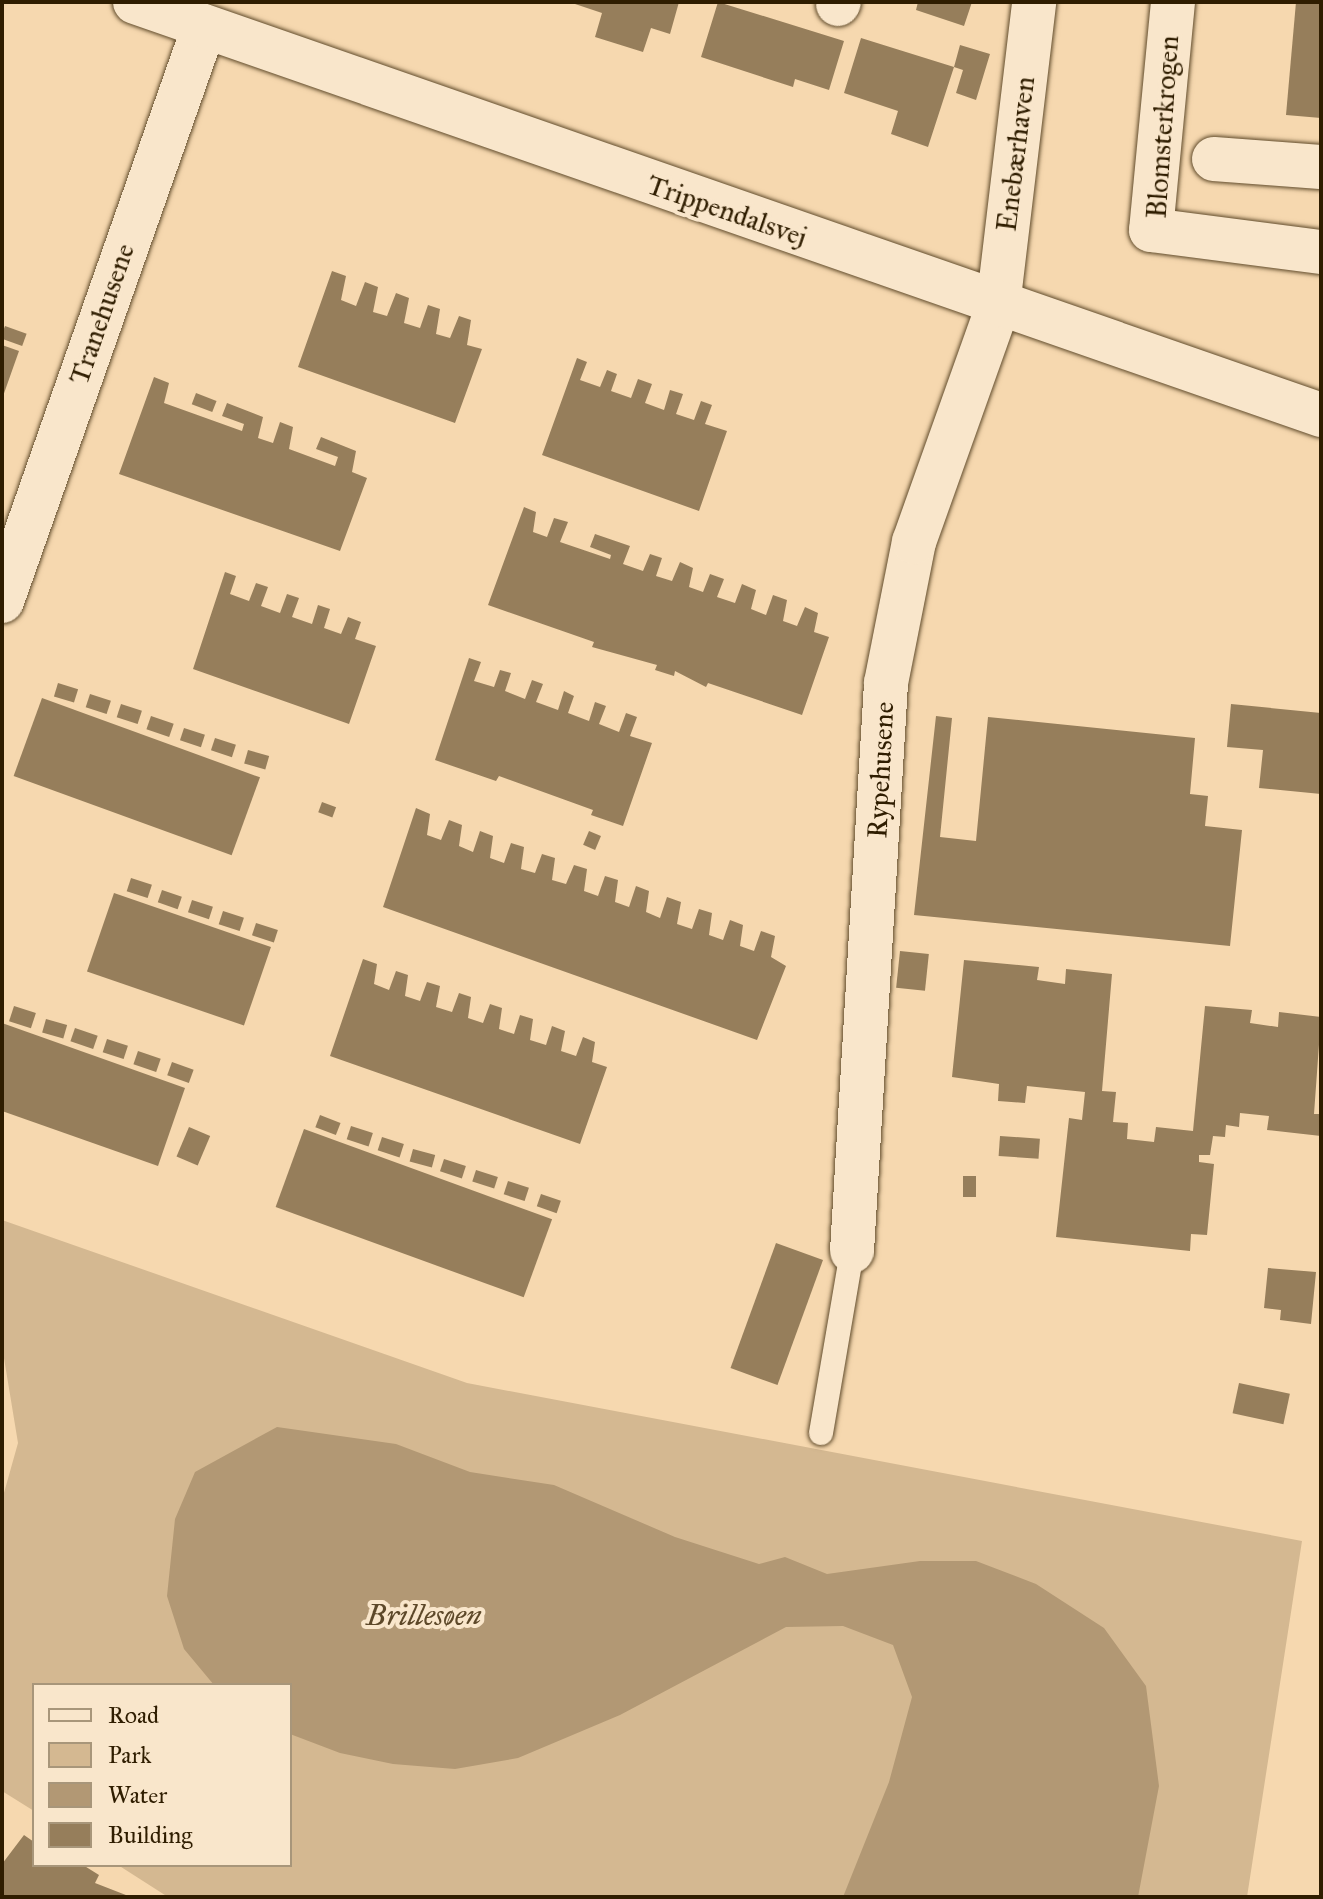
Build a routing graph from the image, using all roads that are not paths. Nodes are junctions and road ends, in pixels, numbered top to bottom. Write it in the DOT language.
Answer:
graph roads {
  1 [pos="135,2"];
  2 [pos="1034,2"];
  3 [pos="1173,2"];
  4 [pos="204,27"];
  5 [pos="1214,159"];
  6 [pos="1321,167"];
  7 [pos="1321,252"];
  8 [pos="998,306"];
  9 [pos="1321,415"];
  10 [pos="2,601"];
  11 [pos="852,1251"];
  12 [pos="821,1433"];
  1 -- 4 [label="street, Trippendalsvej"];
  2 -- 8 [label="street, Enebærhaven"];
  3 -- 7 [label="street, Blomsterkrogen"];
  4 -- 8 [label="street, Trippendalsvej"];
  4 -- 10 [label="street, Tranehusene"];
  5 -- 6 [label="street, Blomsterkrogen"];
  8 -- 9 [label="street, Trippendalsvej"];
  8 -- 11 [label="street, Rypehusene"];
  11 -- 12 [label="lane"];
}
